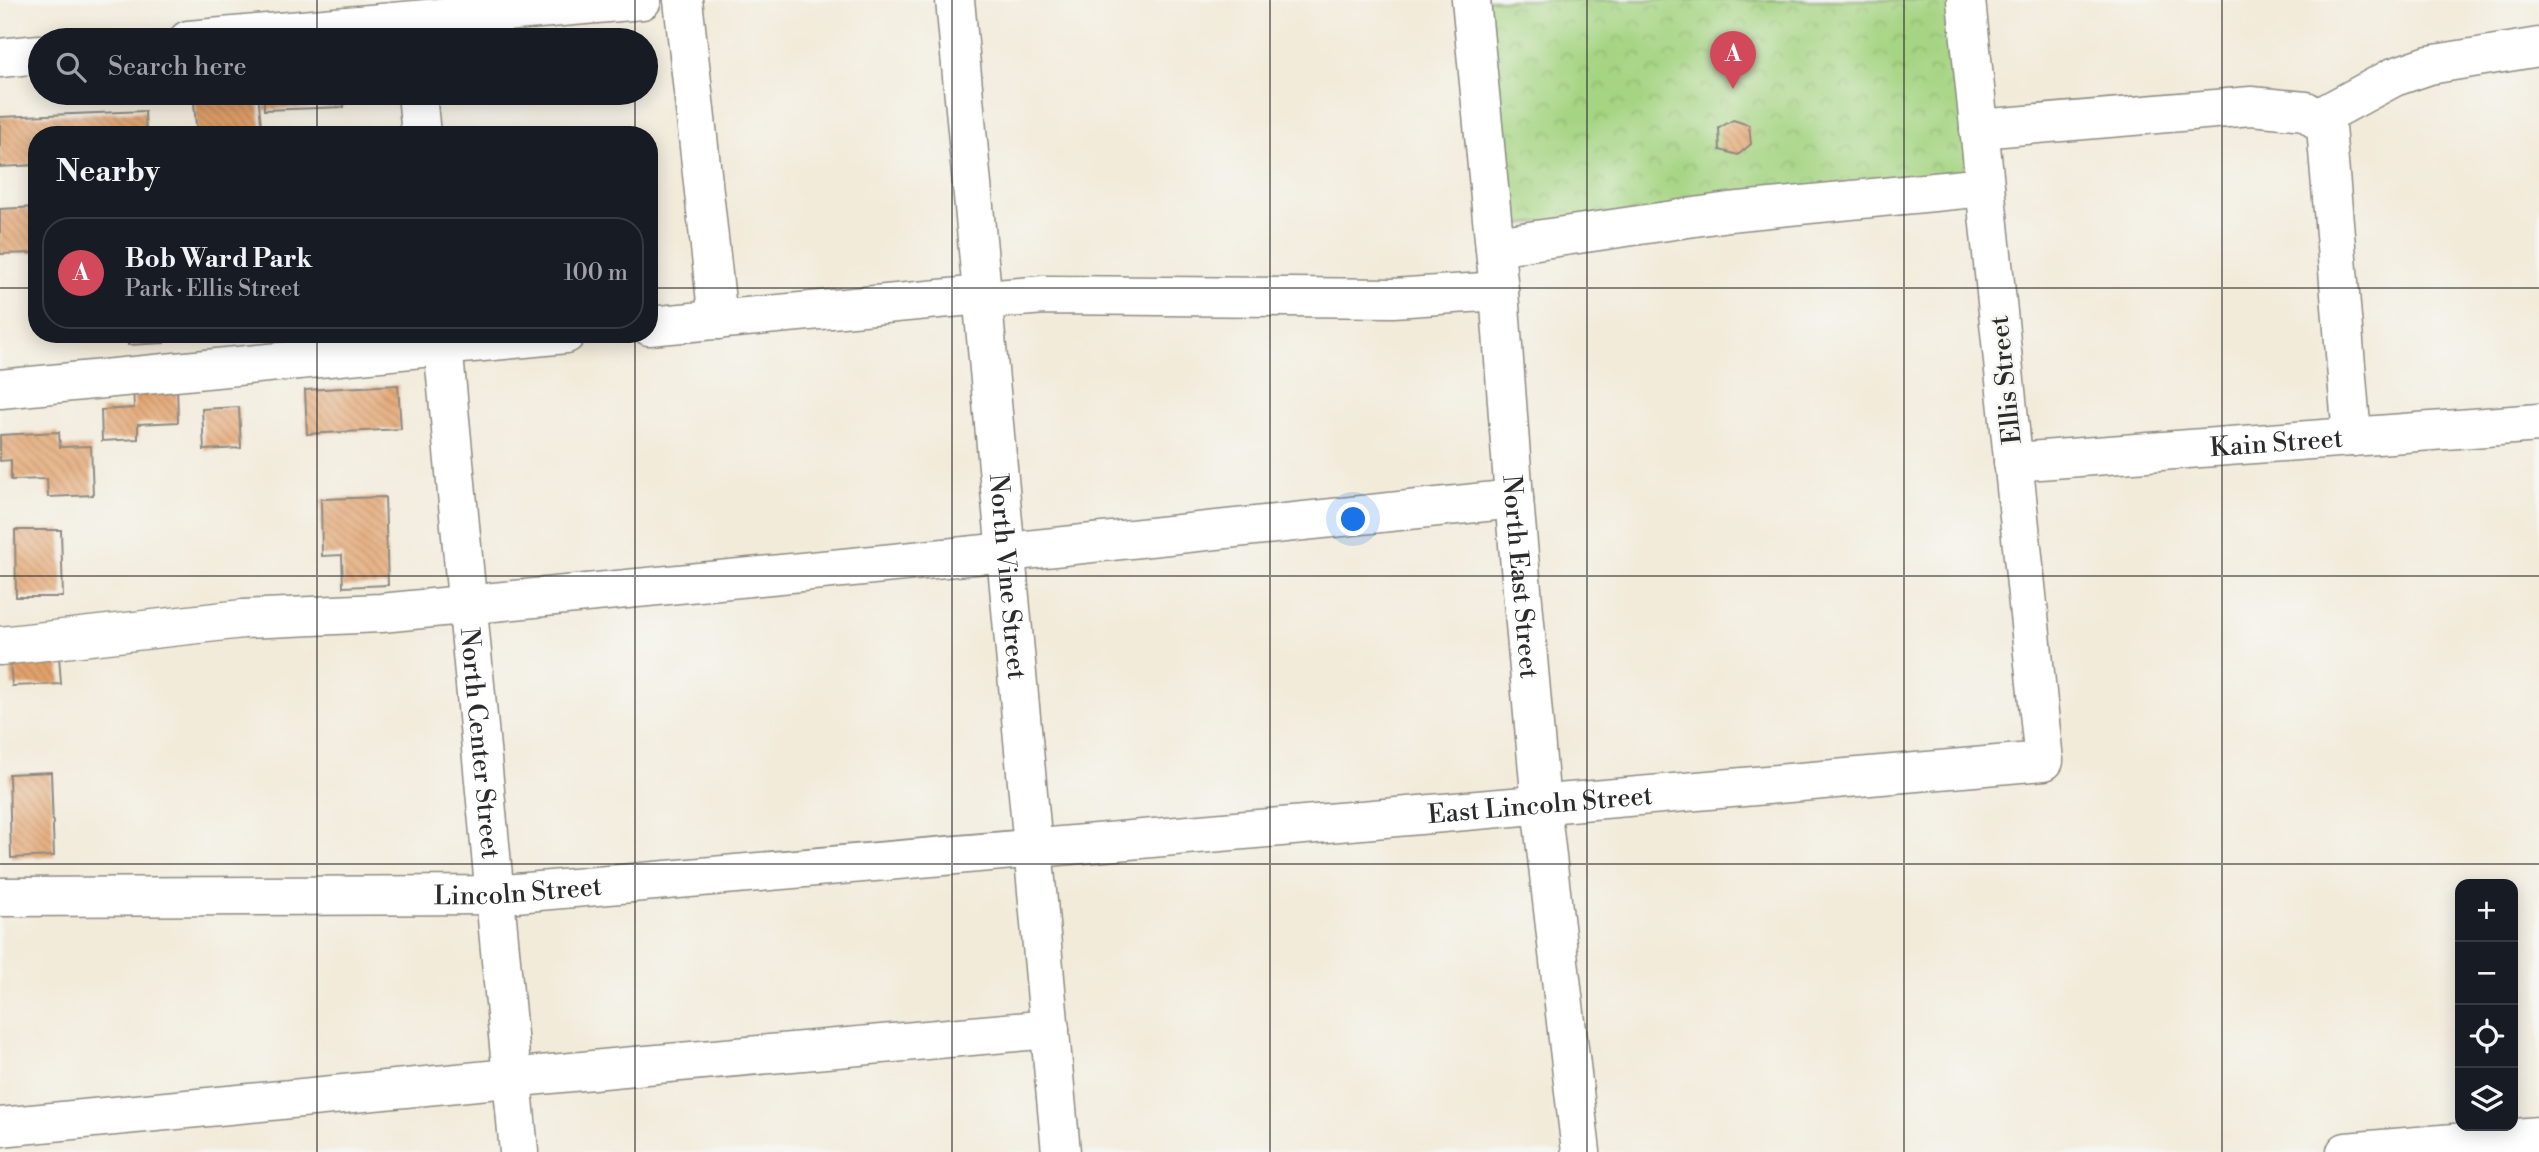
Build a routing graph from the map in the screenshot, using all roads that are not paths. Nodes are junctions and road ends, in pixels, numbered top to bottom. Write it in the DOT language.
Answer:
graph roads {
  1 [pos="642,0"];
  2 [pos="683,0"];
  3 [pos="955,0"];
  4 [pos="1471,0"];
  5 [pos="1966,0"];
  6 [pos="410,20"];
  7 [pos="321,28"];
  8 [pos="2539,47"];
  9 [pos="28,55"];
  10 [pos="0,58"];
  11 [pos="418,105"];
  12 [pos="2316,119"];
  13 [pos="420,126"];
  14 [pos="1979,129"];
  15 [pos="1985,187"];
  16 [pos="1495,246"];
  17 [pos="1499,291"];
  18 [pos="983,298"];
  19 [pos="718,320"];
  20 [pos="658,325"];
  21 [pos="415,343"];
  22 [pos="442,343"];
  23 [pos="0,389"];
  24 [pos="2539,422"];
  25 [pos="2352,437"];
  26 [pos="2013,462"];
  27 [pos="1514,499"];
  28 [pos="1006,552"];
  29 [pos="466,603"];
  30 [pos="0,646"];
  31 [pos="2044,761"];
  32 [pos="1541,804"];
  33 [pos="1034,848"];
  34 [pos="493,895"];
  35 [pos="0,897"];
  36 [pos="1050,1029"];
  37 [pos="511,1078"];
  38 [pos="0,1127"];
  39 [pos="2539,1136"];
  40 [pos="519,1152"];
  41 [pos="1061,1152"];
  42 [pos="1581,1152"];
  43 [pos="2346,1152"];
  1 -- 6 [label="street"];
  2 -- 19 [label="street"];
  3 -- 18 [label="street, North Vine Street"];
  4 -- 16 [label="street, North East Street"];
  5 -- 14 [label="street, Ellis Street"];
  6 -- 7 [label="street"];
  8 -- 12 [label="street"];
  9 -- 10 [label="street"];
  11 -- 13 [label="street"];
  12 -- 14 [label="street"];
  12 -- 25 [label="street"];
  14 -- 15 [label="street, Ellis Street"];
  15 -- 16 [label="street"];
  15 -- 26 [label="street, Ellis Street"];
  16 -- 17 [label="street, North East Street"];
  17 -- 18 [label="street"];
  17 -- 27 [label="street, North East Street"];
  18 -- 19 [label="street"];
  18 -- 28 [label="street, North Vine Street"];
  19 -- 20 [label="street"];
  21 -- 23 [label="street"];
  22 -- 29 [label="street, North Center Street"];
  24 -- 25 [label="street, Kain Street"];
  25 -- 26 [label="street, Kain Street"];
  26 -- 31 [label="street, Ellis Street"];
  27 -- 28 [label="street"];
  27 -- 32 [label="street, North East Street"];
  28 -- 29 [label="street"];
  28 -- 33 [label="street, North Vine Street"];
  29 -- 30 [label="street"];
  29 -- 34 [label="street, North Center Street"];
  31 -- 32 [label="street, East Lincoln Street"];
  32 -- 33 [label="street, East Lincoln Street"];
  32 -- 42 [label="street, North East Street"];
  33 -- 34 [label="street, Lincoln Street"];
  33 -- 36 [label="street, North Vine Street"];
  34 -- 35 [label="street, Lincoln Street"];
  34 -- 37 [label="street, North Center Street"];
  36 -- 37 [label="street"];
  36 -- 41 [label="street, North Vine Street"];
  37 -- 38 [label="street"];
  37 -- 40 [label="street, North Center Street"];
  39 -- 43 [label="street"];
}
